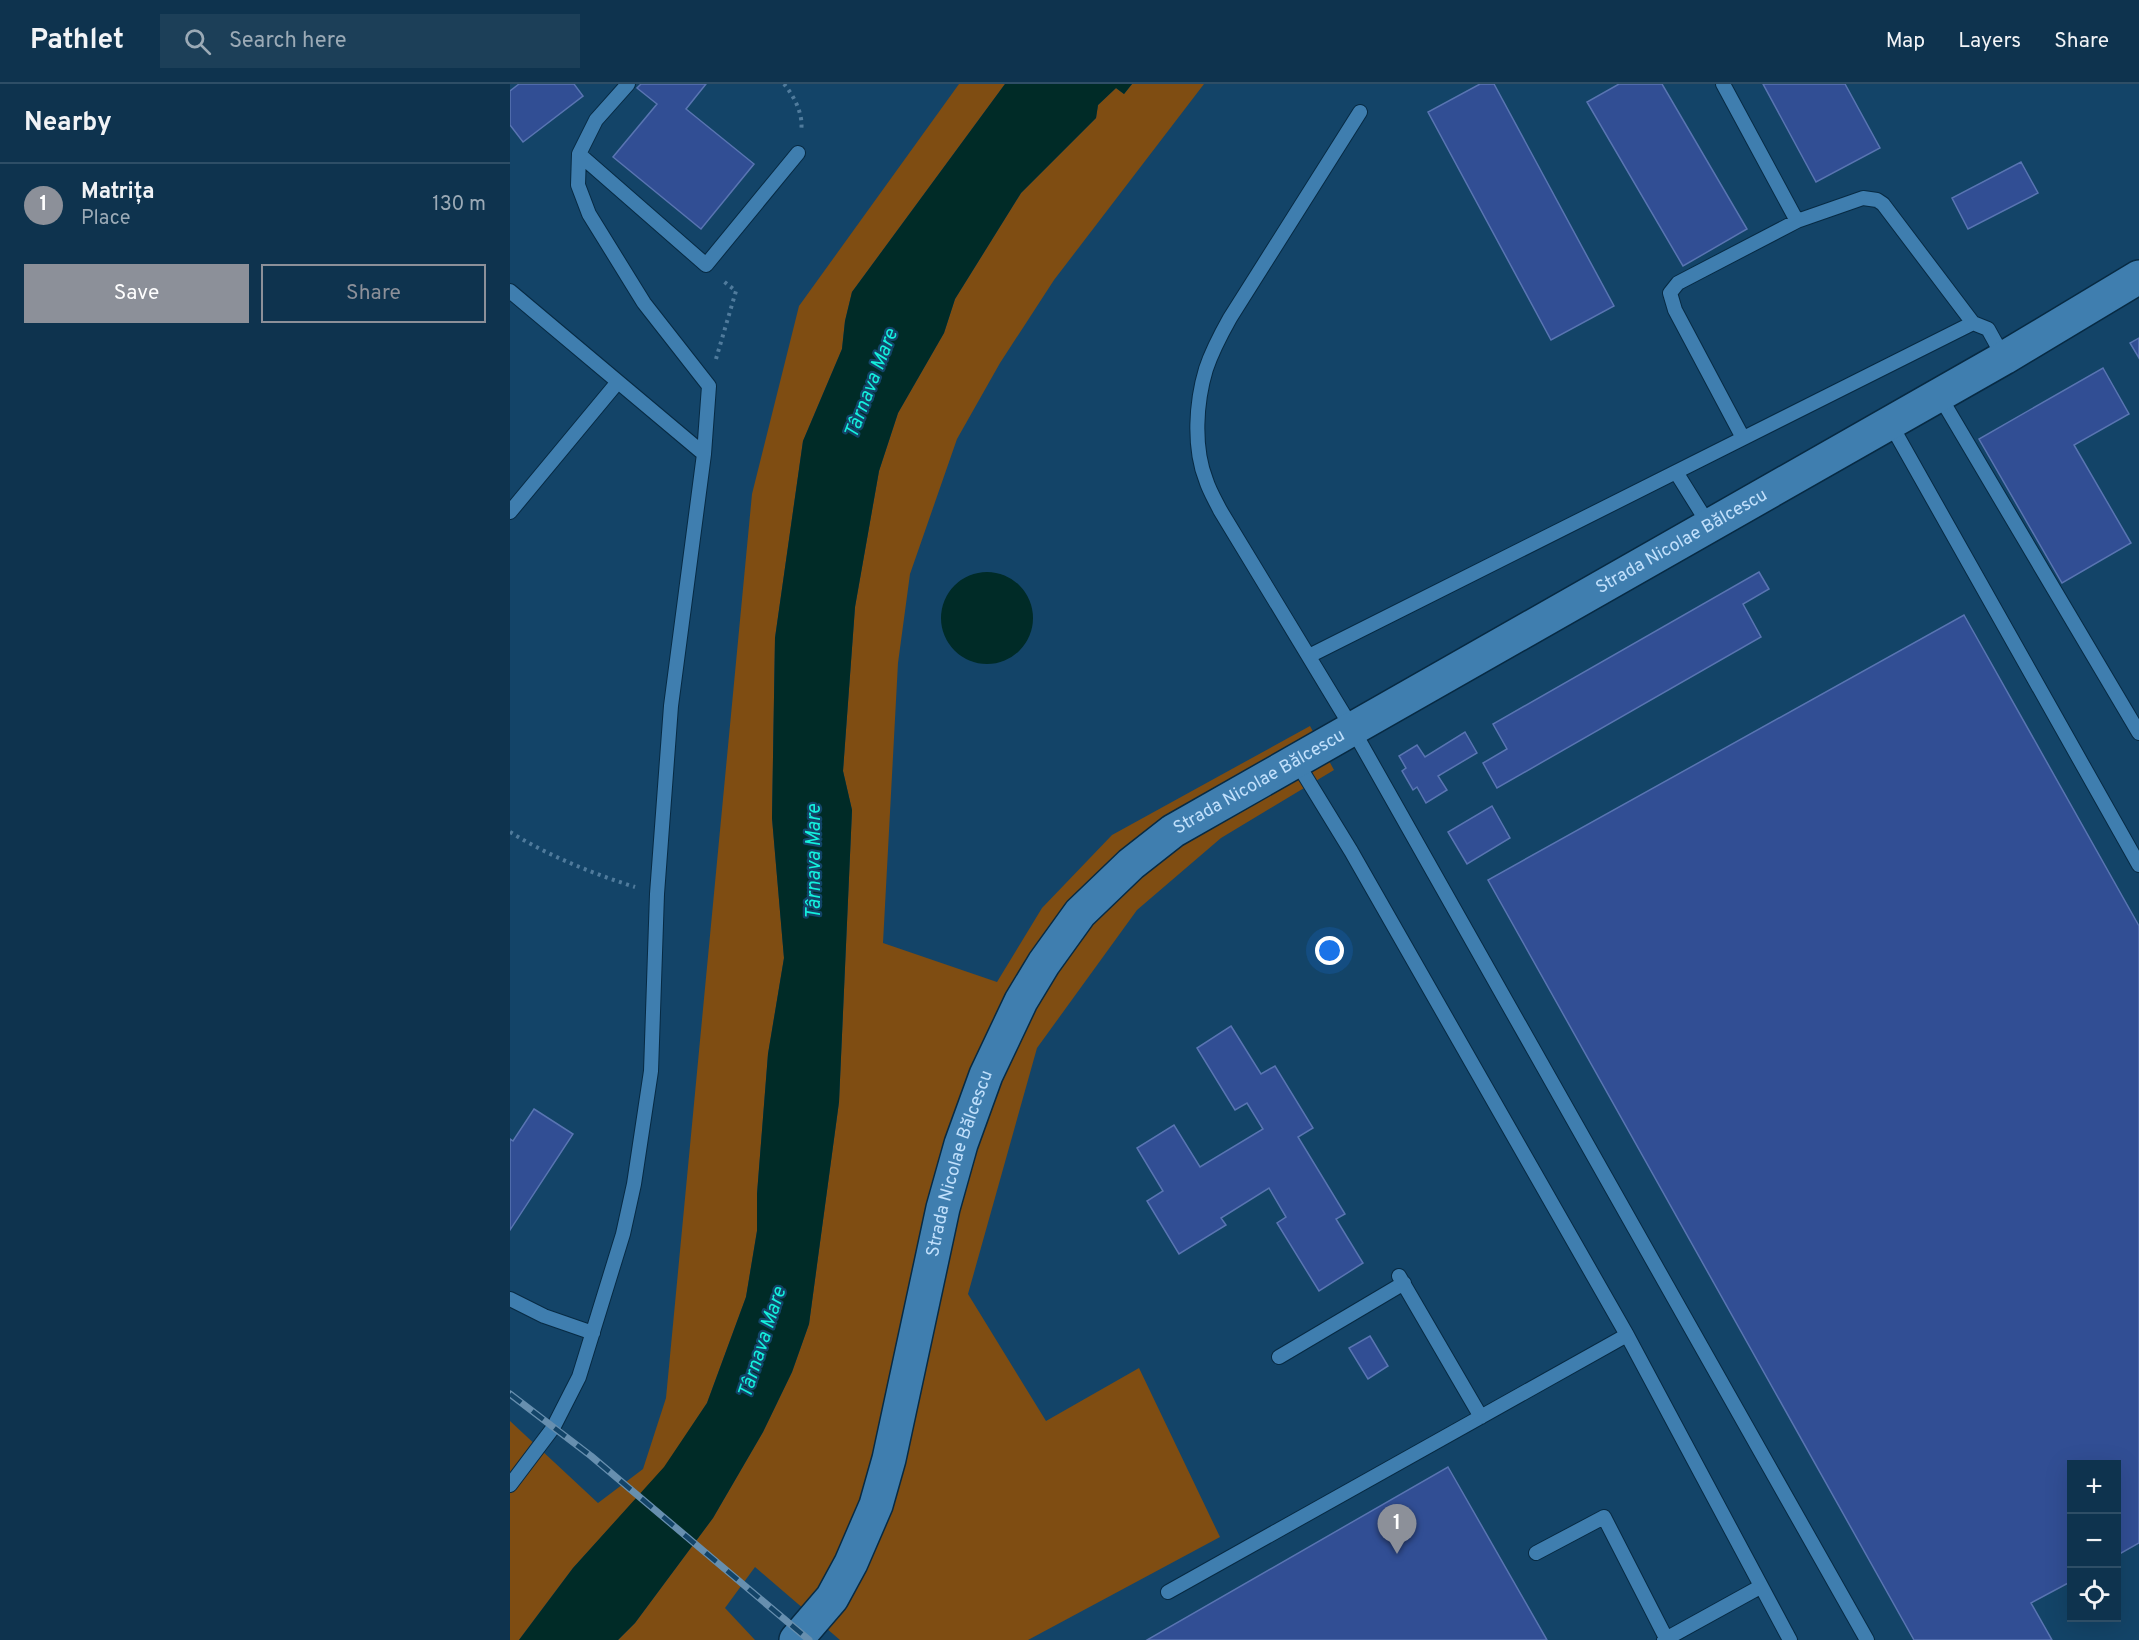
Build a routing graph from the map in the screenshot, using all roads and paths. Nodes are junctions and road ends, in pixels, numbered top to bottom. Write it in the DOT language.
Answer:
graph roads {
  1 [pos="628,84"];
  2 [pos="784,84"];
  3 [pos="1723,84"];
  4 [pos="1360,112"];
  5 [pos="798,153"];
  6 [pos="579,154"];
  7 [pos="1797,221"];
  8 [pos="706,265"];
  9 [pos="2139,277"];
  10 [pos="510,291"];
  11 [pos="1973,323"];
  12 [pos="2004,358"];
  13 [pos="617,383"];
  14 [pos="709,386"];
  15 [pos="1939,395"];
  16 [pos="1890,423"];
  17 [pos="1743,438"];
  18 [pos="704,454"];
  19 [pos="1676,472"];
  20 [pos="510,512"];
  21 [pos="1709,525"];
  22 [pos="1309,656"];
  23 [pos="1352,728"];
  24 [pos="2139,733"];
  25 [pos="1295,760"];
  26 [pos="510,832"];
  27 [pos="2139,865"];
  28 [pos="657,894"];
  29 [pos="510,1299"];
  30 [pos="592,1332"];
  31 [pos="1627,1335"];
  32 [pos="1279,1357"];
  33 [pos="1481,1417"];
  34 [pos="510,1485"];
  35 [pos="1536,1553"];
  36 [pos="1760,1587"];
  37 [pos="1168,1592"];
  38 [pos="796,1640"];
  39 [pos="1666,1640"];
  40 [pos="1790,1640"];
  41 [pos="1867,1640"];
  1 -- 6 [label="lane"];
  2 -- 5 [label="path"];
  3 -- 7 [label="lane"];
  4 -- 22 [label="lane"];
  5 -- 8 [label="lane"];
  6 -- 8 [label="lane"];
  6 -- 14 [label="lane"];
  7 -- 11 [label="lane"];
  7 -- 17 [label="lane"];
  8 -- 14 [label="path"];
  9 -- 12 [label="main road, Strada Nicolae Bălcescu"];
  10 -- 13 [label="lane"];
  11 -- 12 [label="lane"];
  11 -- 17 [label="lane"];
  12 -- 15 [label="main road, Strada Nicolae Bălcescu"];
  13 -- 18 [label="lane"];
  13 -- 20 [label="lane"];
  14 -- 18 [label="lane"];
  15 -- 16 [label="main road, Strada Nicolae Bălcescu"];
  15 -- 24 [label="lane"];
  16 -- 21 [label="main road, Strada Nicolae Bălcescu"];
  16 -- 27 [label="lane"];
  17 -- 19 [label="lane"];
  18 -- 28 [label="lane"];
  19 -- 21 [label="lane"];
  19 -- 22 [label="lane"];
  21 -- 23 [label="main road, Strada Nicolae Bălcescu"];
  22 -- 23 [label="lane"];
  23 -- 25 [label="main road, Strada Nicolae Bălcescu"];
  23 -- 41 [label="lane"];
  25 -- 31 [label="lane"];
  25 -- 38 [label="main road, Strada Nicolae Bălcescu"];
  26 -- 28 [label="path"];
  28 -- 30 [label="lane"];
  29 -- 30 [label="lane"];
  30 -- 34 [label="lane"];
  31 -- 33 [label="lane"];
  31 -- 36 [label="lane"];
  32 -- 33 [label="lane"];
  33 -- 37 [label="lane"];
  35 -- 39 [label="lane"];
  36 -- 39 [label="lane"];
  36 -- 40 [label="lane"];
}
